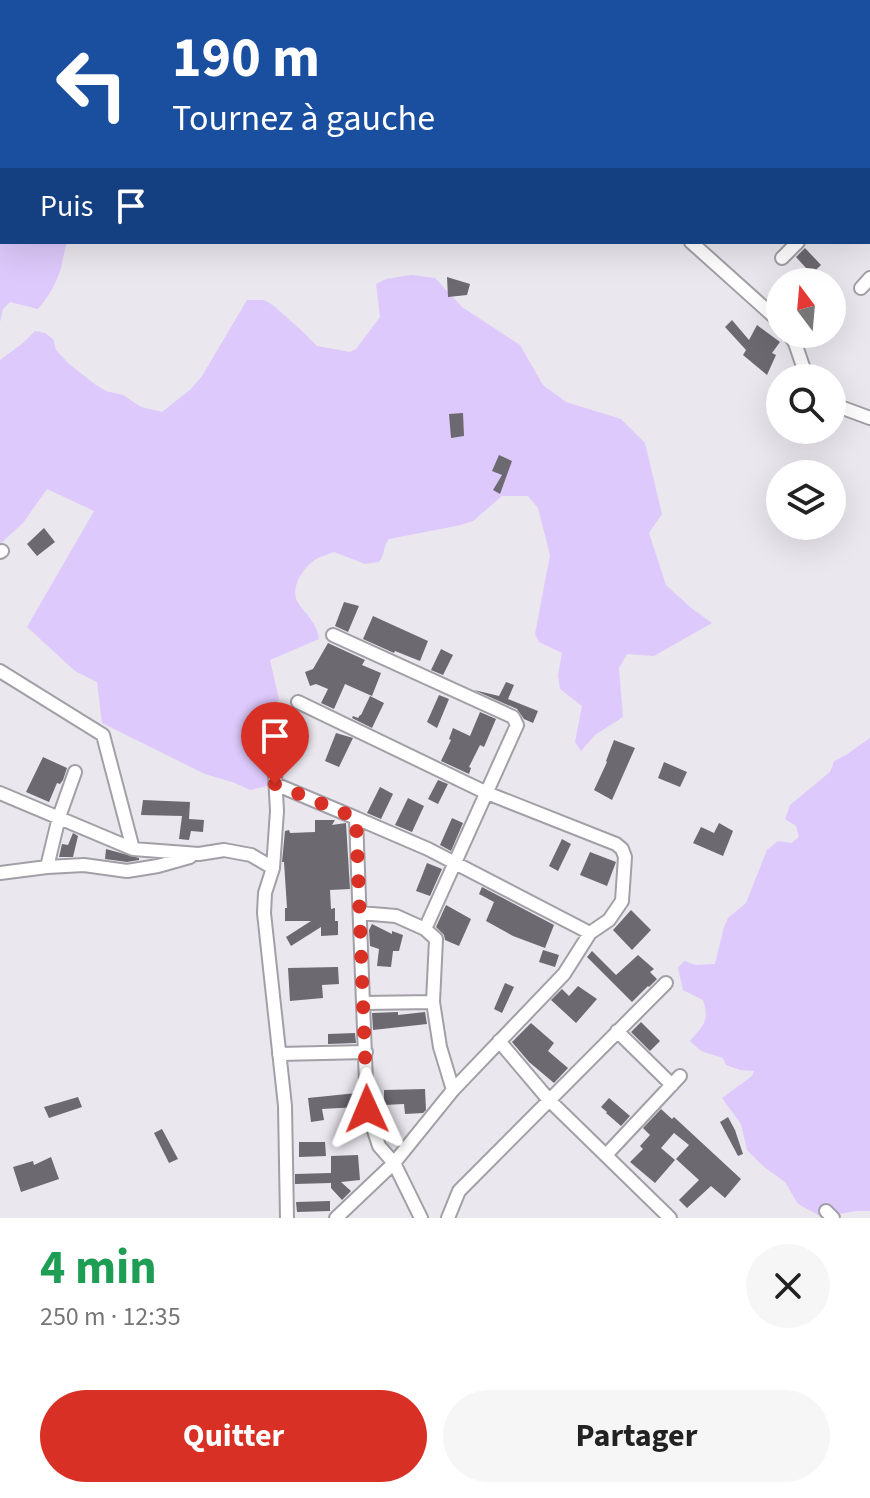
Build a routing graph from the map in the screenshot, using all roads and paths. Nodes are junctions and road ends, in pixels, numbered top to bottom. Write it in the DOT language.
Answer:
graph roads {
  1 [pos="693,244"];
  2 [pos="796,244"];
  3 [pos="782,258"];
  4 [pos="766,309"];
  5 [pos="846,409"];
  6 [pos="870,418"];
  7 [pos="333,635"];
  8 [pos="0,671"];
  9 [pos="298,702"];
  10 [pos="273,739"];
  11 [pos="75,772"];
  12 [pos="275,784"];
  13 [pos="0,793"];
  14 [pos="487,793"];
  15 [pos="59,817"];
  16 [pos="356,818"];
  17 [pos="133,849"];
  18 [pos="199,854"];
  19 [pos="456,863"];
  20 [pos="47,867"];
  21 [pos="273,868"];
  22 [pos="0,873"];
  23 [pos="360,913"];
  24 [pos="425,929"];
  25 [pos="590,933"];
  26 [pos="666,983"];
  27 [pos="433,1002"];
  28 [pos="363,1003"];
  29 [pos="617,1031"];
  30 [pos="499,1041"];
  31 [pos="366,1052"];
  32 [pos="279,1054"];
  33 [pos="453,1090"];
  34 [pos="549,1100"];
  35 [pos="606,1155"];
  36 [pos="394,1163"];
  37 [pos="287,1218"];
  38 [pos="336,1218"];
  39 [pos="421,1218"];
  40 [pos="448,1218"];
  41 [pos="670,1218"];
  1 -- 4 [label="street"];
  2 -- 3 [label="street"];
  5 -- 6 [label="street"];
  7 -- 14 [label="street"];
  8 -- 17 [label="street"];
  9 -- 14 [label="street"];
  10 -- 12 [label="street"];
  11 -- 15 [label="street"];
  12 -- 16 [label="street"];
  12 -- 21 [label="street"];
  13 -- 15 [label="street"];
  14 -- 19 [label="street"];
  14 -- 25 [label="street"];
  15 -- 17 [label="street"];
  15 -- 20 [label="street"];
  16 -- 19 [label="street"];
  16 -- 23 [label="street"];
  17 -- 18 [label="street"];
  18 -- 20 [label="street"];
  18 -- 21 [label="street"];
  19 -- 24 [label="street"];
  19 -- 25 [label="street"];
  20 -- 22 [label="street"];
  21 -- 32 [label="street"];
  23 -- 24 [label="street"];
  23 -- 28 [label="street"];
  24 -- 27 [label="street"];
  25 -- 30 [label="street"];
  26 -- 29 [label="street"];
  27 -- 28 [label="street"];
  27 -- 33 [label="street"];
  28 -- 31 [label="street"];
  29 -- 34 [label="street"];
  29 -- 35 [label="street"];
  30 -- 33 [label="street"];
  30 -- 34 [label="street"];
  31 -- 32 [label="street"];
  31 -- 36 [label="street"];
  32 -- 37 [label="street"];
  33 -- 36 [label="street"];
  34 -- 35 [label="street"];
  34 -- 40 [label="street"];
  35 -- 41 [label="street"];
  36 -- 38 [label="street"];
  36 -- 39 [label="street"];
}
